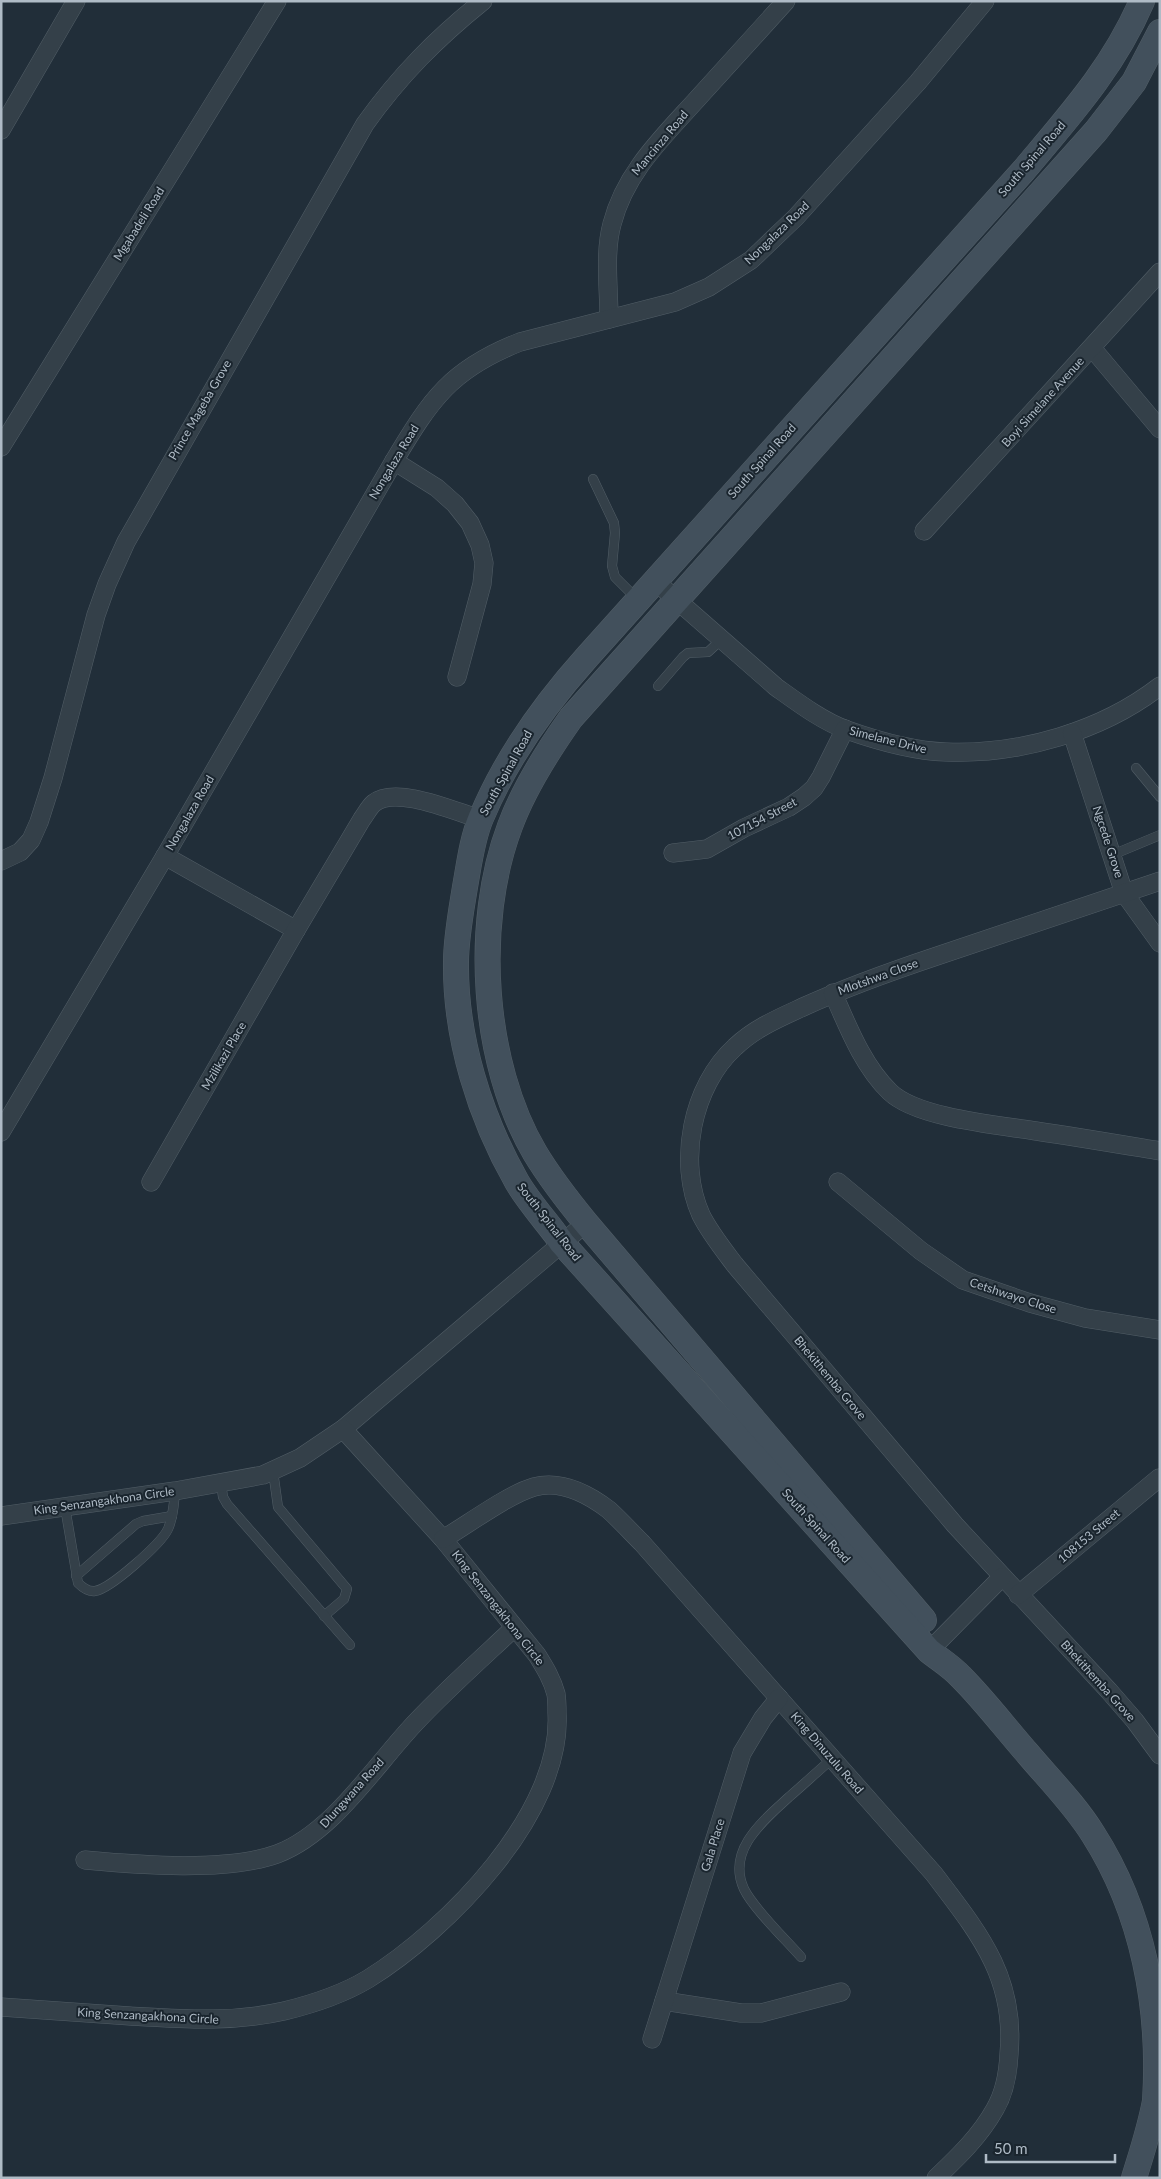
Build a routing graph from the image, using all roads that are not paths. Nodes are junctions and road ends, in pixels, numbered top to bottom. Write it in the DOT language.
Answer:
graph roads {
  1 [pos="76,1"];
  2 [pos="277,1"];
  3 [pos="483,1"];
  4 [pos="786,1"];
  5 [pos="985,1"];
  6 [pos="1142,1"];
  7 [pos="1160,32"];
  8 [pos="1,130"];
  9 [pos="1160,272"];
  10 [pos="609,319"];
  11 [pos="1092,348"];
  12 [pos="1160,429"];
  13 [pos="1,446"];
  14 [pos="394,461"];
  15 [pos="594,479"];
  16 [pos="924,531"];
  17 [pos="655,581"];
  18 [pos="638,600"];
  19 [pos="677,600"];
  20 [pos="722,639"];
  21 [pos="457,677"];
  22 [pos="658,686"];
  23 [pos="1160,686"];
  24 [pos="845,729"];
  25 [pos="1072,733"];
  26 [pos="1136,768"];
  27 [pos="1160,796"];
  28 [pos="480,819"];
  29 [pos="1160,835"];
  30 [pos="673,853"];
  31 [pos="165,856"];
  32 [pos="1112,856"];
  33 [pos="1,861"];
  34 [pos="1160,881"];
  35 [pos="1124,893"];
  36 [pos="296,930"];
  37 [pos="1160,943"];
  38 [pos="833,993"];
  39 [pos="1,1132"];
  40 [pos="1160,1150"];
  41 [pos="151,1182"];
  42 [pos="838,1182"];
  43 [pos="586,1223"];
  44 [pos="562,1243"];
  45 [pos="1160,1330"];
  46 [pos="343,1429"];
  47 [pos="273,1471"];
  48 [pos="1159,1478"];
  49 [pos="221,1484"];
  50 [pos="175,1492"];
  51 [pos="66,1507"];
  52 [pos="1,1516"];
  53 [pos="172,1516"];
  54 [pos="443,1540"];
  55 [pos="76,1576"];
  56 [pos="1002,1577"];
  57 [pos="1018,1595"];
  58 [pos="324,1616"];
  59 [pos="514,1628"];
  60 [pos="350,1645"];
  61 [pos="934,1645"];
  62 [pos="779,1698"];
  63 [pos="1160,1755"];
  64 [pos="832,1759"];
  65 [pos="85,1860"];
  66 [pos="801,1957"];
  67 [pos="841,1992"];
  68 [pos="664,2001"];
  69 [pos="1,2007"];
  70 [pos="652,2039"];
  71 [pos="936,2178"];
  72 [pos="1134,2178"];
  1 -- 8 [label="street"];
  2 -- 13 [label="street, Mgabadeli Road"];
  3 -- 33 [label="street, Prince Mageba Grove"];
  4 -- 10 [label="street, Mancinza Road"];
  5 -- 10 [label="street, Nongalaza Road"];
  6 -- 17 [label="street, South Spinal Road"];
  7 -- 19 [label="street, South Spinal Road"];
  9 -- 11 [label="street, Boyi Simelane Avenue"];
  10 -- 14 [label="street, Nongalaza Road"];
  11 -- 12 [label="street"];
  11 -- 16 [label="street, Boyi Simelane Avenue"];
  14 -- 21 [label="street"];
  14 -- 31 [label="street, Nongalaza Road"];
  15 -- 18 [label="lane"];
  17 -- 18 [label="street, South Spinal Road"];
  17 -- 19 [label="street, Simelane Drive"];
  18 -- 28 [label="street, South Spinal Road"];
  19 -- 20 [label="street, Simelane Drive"];
  19 -- 43 [label="street, South Spinal Road"];
  20 -- 22 [label="lane"];
  20 -- 24 [label="street, Simelane Drive"];
  23 -- 25 [label="street, Simelane Drive"];
  24 -- 25 [label="street, Simelane Drive"];
  24 -- 30 [label="street, 107154 Street"];
  25 -- 32 [label="street, Ngcede Grove"];
  26 -- 27 [label="lane"];
  28 -- 36 [label="street, Mzilikazi Place"];
  28 -- 44 [label="street, South Spinal Road"];
  29 -- 32 [label="lane"];
  31 -- 36 [label="street"];
  31 -- 39 [label="street, Nongalaza Road"];
  32 -- 35 [label="street, Ngcede Grove"];
  34 -- 35 [label="street, Mlotshwa Close"];
  35 -- 37 [label="street, Ngcede Grove"];
  35 -- 38 [label="street, Mlotshwa Close"];
  36 -- 41 [label="street, Mzilikazi Place"];
  38 -- 40 [label="street, Mlotshwa Close"];
  38 -- 56 [label="street, Bhekithemba Grove"];
  42 -- 45 [label="street, Cetshwayo Close"];
  43 -- 44 [label="street, King Senzangakhona Circle"];
  43 -- 61 [label="street, South Spinal Road"];
  44 -- 46 [label="street, King Senzangakhona Circle"];
  44 -- 61 [label="street, South Spinal Road"];
  46 -- 47 [label="street, King Senzangakhona Circle"];
  46 -- 54 [label="street, King Senzangakhona Circle"];
  47 -- 49 [label="street, King Senzangakhona Circle"];
  47 -- 58 [label="lane"];
  48 -- 57 [label="street, 108153 Street"];
  49 -- 50 [label="street, King Senzangakhona Circle"];
  49 -- 58 [label="lane"];
  50 -- 51 [label="street, King Senzangakhona Circle"];
  50 -- 53 [label="lane"];
  51 -- 52 [label="street, King Senzangakhona Circle"];
  51 -- 55 [label="lane"];
  53 -- 55 [label="lane"];
  53 -- 55 [label="lane"];
  54 -- 59 [label="street, King Senzangakhona Circle"];
  54 -- 62 [label="street, King Dinuzulu Road"];
  56 -- 57 [label="street, Bhekithemba Grove"];
  56 -- 61 [label="street"];
  57 -- 63 [label="street, Bhekithemba Grove"];
  58 -- 60 [label="lane"];
  59 -- 65 [label="street, Dlungwana Road"];
  59 -- 69 [label="street, King Senzangakhona Circle"];
  61 -- 72 [label="street, South Spinal Road"];
  62 -- 64 [label="street, King Dinuzulu Road"];
  62 -- 68 [label="street, Gala Place"];
  64 -- 66 [label="lane"];
  64 -- 71 [label="street, King Dinuzulu Road"];
  67 -- 68 [label="street"];
  68 -- 70 [label="street, Gala Place"];
}
